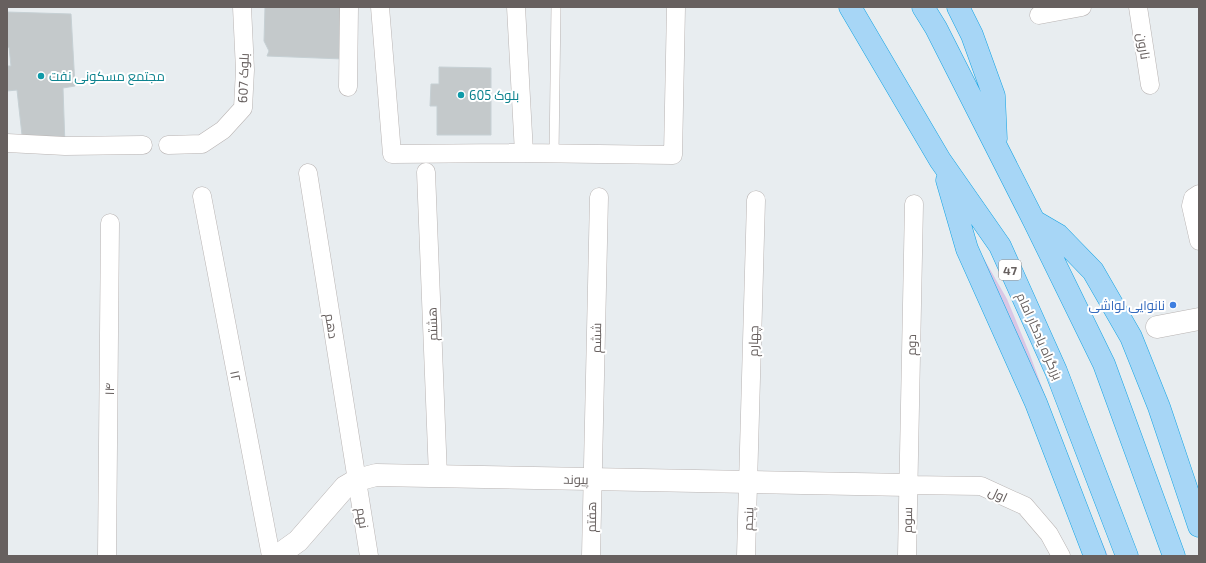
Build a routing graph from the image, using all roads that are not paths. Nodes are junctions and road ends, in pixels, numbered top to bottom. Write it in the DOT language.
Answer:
graph roads {
  1 [pos="242,7"];
  2 [pos="349,7"];
  3 [pos="380,7"];
  4 [pos="516,7"];
  5 [pos="556,7"];
  6 [pos="676,7"];
  7 [pos="850,7"];
  8 [pos="923,7"];
  9 [pos="958,7"];
  10 [pos="1082,7"];
  11 [pos="1138,7"];
  12 [pos="1038,15"];
  13 [pos="1150,85"];
  14 [pos="348,88"];
  15 [pos="7,143"];
  16 [pos="143,145"];
  17 [pos="168,145"];
  18 [pos="996,146"];
  19 [pos="524,154"];
  20 [pos="554,154"];
  21 [pos="940,160"];
  22 [pos="308,172"];
  23 [pos="426,172"];
  24 [pos="202,196"];
  25 [pos="599,196"];
  26 [pos="1196,196"];
  27 [pos="756,200"];
  28 [pos="914,204"];
  29 [pos="1034,221"];
  30 [pos="110,223"];
  31 [pos="1199,241"];
  32 [pos="1199,319"];
  33 [pos="1157,327"];
  34 [pos="438,476"];
  35 [pos="592,479"];
  36 [pos="357,480"];
  37 [pos="749,482"];
  38 [pos="908,485"];
  39 [pos="1199,526"];
  40 [pos="108,556"];
  41 [pos="271,556"];
  42 [pos="277,556"];
  43 [pos="369,556"];
  44 [pos="591,556"];
  45 [pos="746,556"];
  46 [pos="907,556"];
  47 [pos="1062,556"];
  48 [pos="1095,556"];
  49 [pos="1127,556"];
  50 [pos="1174,556"];
  1 -- 17 [label="street, بلوک 607"];
  2 -- 14 [label="street"];
  3 -- 19 [label="street"];
  4 -- 19 [label="street"];
  5 -- 20 [label="lane"];
  6 -- 20 [label="street"];
  7 -- 21 [label="highway, بزرگراه یادگار امام / 47"];
  8 -- 18 [label="highway"];
  9 -- 18 [label="highway"];
  10 -- 12 [label="street"];
  11 -- 13 [label="street, نارون"];
  15 -- 16 [label="street"];
  18 -- 29 [label="highway"];
  19 -- 20 [label="street"];
  21 -- 48 [label="highway"];
  21 -- 49 [label="highway, بزرگراه یادگار امام / 47"];
  22 -- 36 [label="street, دهم"];
  23 -- 34 [label="street, هشتم"];
  24 -- 41 [label="street, ۱۲"];
  25 -- 35 [label="street, ششم"];
  26 -- 31 [label="street"];
  27 -- 37 [label="street, چهارم"];
  28 -- 38 [label="street, دوم"];
  29 -- 39 [label="highway"];
  29 -- 50 [label="highway"];
  30 -- 40 [label="street, ۱۴"];
  32 -- 33 [label="street"];
  34 -- 35 [label="street, پیوند"];
  34 -- 36 [label="street, پیوند"];
  35 -- 37 [label="street, پیوند"];
  35 -- 44 [label="street, هفتم"];
  36 -- 42 [label="street, پیوند"];
  36 -- 43 [label="street, نهم"];
  37 -- 38 [label="street, پیوند"];
  37 -- 45 [label="street, پنجم"];
  38 -- 46 [label="street, سوم"];
  38 -- 47 [label="street, اول"];
}
